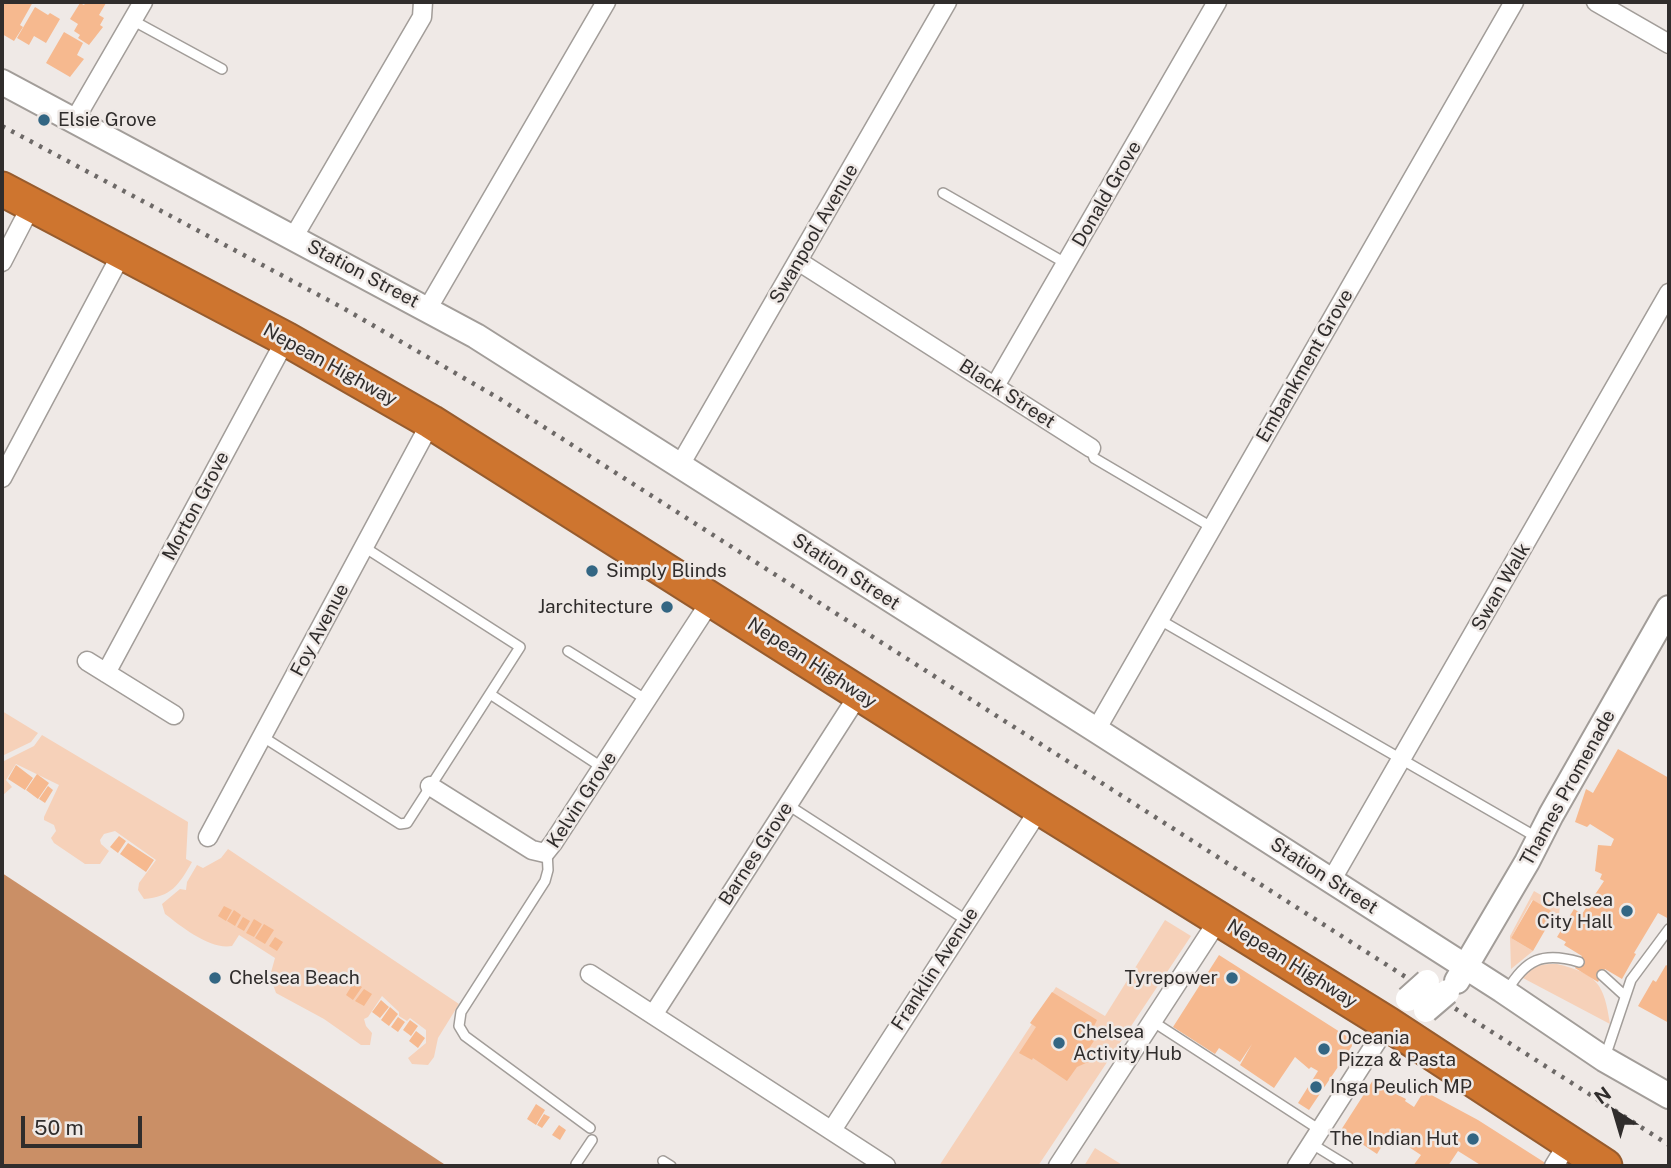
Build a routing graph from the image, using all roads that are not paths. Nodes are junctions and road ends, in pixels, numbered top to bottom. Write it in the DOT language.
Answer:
graph roads {
  1 [pos="142,2"];
  2 [pos="423,2"];
  3 [pos="606,2"];
  4 [pos="947,2"];
  5 [pos="1217,2"];
  6 [pos="1514,2"];
  7 [pos="1596,2"];
  8 [pos="132,20"];
  9 [pos="1669,44"];
  10 [pos="222,69"];
  11 [pos="2,82"];
  12 [pos="74,121"];
  13 [pos="2,189"];
  14 [pos="943,192"];
  15 [pos="32,204"];
  16 [pos="293,238"];
  17 [pos="122,253"];
  18 [pos="798,261"];
  19 [pos="2,262"];
  20 [pos="1067,264"];
  21 [pos="1669,293"];
  22 [pos="428,308"];
  23 [pos="286,339"];
  24 [pos="995,386"];
  25 [pos="431,422"];
  26 [pos="1091,448"];
  27 [pos="7,454"];
  28 [pos="680,466"];
  29 [pos="2,478"];
  30 [pos="1213,528"];
  31 [pos="364,547"];
  32 [pos="712,599"];
  33 [pos="1669,607"];
  34 [pos="1160,620"];
  35 [pos="568,651"];
  36 [pos="87,661"];
  37 [pos="106,673"];
  38 [pos="489,694"];
  39 [pos="859,694"];
  40 [pos="647,700"];
  41 [pos="174,715"];
  42 [pos="1096,730"];
  43 [pos="263,737"];
  44 [pos="1402,759"];
  45 [pos="603,768"];
  46 [pos="430,786"];
  47 [pos="788,805"];
  48 [pos="1040,808"];
  49 [pos="208,837"];
  50 [pos="1539,839"];
  51 [pos="547,851"];
  52 [pos="1331,881"];
  53 [pos="966,919"];
  54 [pos="1219,919"];
  55 [pos="1669,929"];
  56 [pos="1578,962"];
  57 [pos="1466,968"];
  58 [pos="590,974"];
  59 [pos="1602,975"];
  60 [pos="1506,993"];
  61 [pos="1625,996"];
  62 [pos="1407,1011"];
  63 [pos="653,1015"];
  64 [pos="1152,1021"];
  65 [pos="1604,1059"];
  66 [pos="1669,1096"];
  67 [pos="590,1128"];
  68 [pos="832,1130"];
  69 [pos="1316,1137"];
  70 [pos="592,1140"];
  71 [pos="1561,1155"];
  72 [pos="576,1164"];
  73 [pos="886,1166"];
  74 [pos="1058,1166"];
  75 [pos="1297,1166"];
  76 [pos="1348,1166"];
  77 [pos="1605,1166"];
  1 -- 8 [label="street"];
  2 -- 16 [label="street"];
  3 -- 22 [label="street"];
  4 -- 18 [label="street, Swanpool Avenue"];
  5 -- 20 [label="street, Donald Grove"];
  6 -- 30 [label="street, Embankment Grove"];
  7 -- 9 [label="street"];
  8 -- 10 [label="lane"];
  8 -- 12 [label="street"];
  11 -- 12 [label="street, Station Street"];
  12 -- 16 [label="street, Station Street"];
  13 -- 15 [label="highway, Nepean Highway"];
  14 -- 20 [label="lane"];
  15 -- 17 [label="highway, Nepean Highway"];
  15 -- 19 [label="street"];
  16 -- 22 [label="street, Station Street"];
  17 -- 23 [label="highway, Nepean Highway"];
  17 -- 27 [label="street"];
  18 -- 24 [label="street, Black Street"];
  18 -- 28 [label="street, Swanpool Avenue"];
  20 -- 24 [label="street, Donald Grove"];
  21 -- 44 [label="street, Swan Walk"];
  22 -- 28 [label="street, Station Street"];
  23 -- 25 [label="highway, Nepean Highway"];
  23 -- 37 [label="street, Morton Grove"];
  24 -- 26 [label="street, Black Street"];
  25 -- 31 [label="street, Foy Avenue"];
  25 -- 32 [label="highway, Nepean Highway"];
  26 -- 30 [label="lane, Black Street"];
  27 -- 29 [label="street"];
  28 -- 42 [label="street, Station Street"];
  30 -- 34 [label="street, Embankment Grove"];
  31 -- 38 [label="lane"];
  31 -- 43 [label="street, Foy Avenue"];
  32 -- 39 [label="highway, Nepean Highway"];
  32 -- 40 [label="street, Kelvin Grove"];
  33 -- 50 [label="street, Thames Promenade"];
  34 -- 42 [label="street, Embankment Grove"];
  34 -- 44 [label="lane"];
  35 -- 40 [label="lane"];
  36 -- 37 [label="street"];
  37 -- 41 [label="street"];
  38 -- 45 [label="lane"];
  38 -- 46 [label="lane"];
  39 -- 47 [label="street, Barnes Grove"];
  39 -- 48 [label="highway, Nepean Highway"];
  40 -- 45 [label="street, Kelvin Grove"];
  42 -- 52 [label="street, Station Street"];
  43 -- 46 [label="lane"];
  43 -- 49 [label="street, Foy Avenue"];
  44 -- 50 [label="lane"];
  44 -- 52 [label="street, Swan Walk"];
  45 -- 51 [label="street, Kelvin Grove"];
  46 -- 51 [label="street"];
  47 -- 53 [label="lane"];
  47 -- 63 [label="street, Barnes Grove"];
  48 -- 53 [label="street, Franklin Avenue"];
  48 -- 54 [label="highway, Nepean Highway"];
  50 -- 57 [label="street, Thames Promenade"];
  51 -- 67 [label="lane, Kelvin Grove"];
  52 -- 57 [label="street, Station Street"];
  53 -- 68 [label="street, Franklin Avenue"];
  54 -- 62 [label="highway, Nepean Highway"];
  54 -- 64 [label="street"];
  55 -- 61 [label="lane"];
  56 -- 60 [label="lane"];
  57 -- 60 [label="street, Station Street"];
  57 -- 62 [label="street, Thames Promenade, bridge"];
  58 -- 63 [label="street"];
  59 -- 61 [label="lane"];
  60 -- 65 [label="street, Station Street"];
  61 -- 65 [label="lane"];
  62 -- 69 [label="street"];
  62 -- 71 [label="highway, Nepean Highway"];
  63 -- 68 [label="street"];
  64 -- 69 [label="lane"];
  64 -- 74 [label="street"];
  65 -- 66 [label="street, Station Street"];
  68 -- 73 [label="street"];
  69 -- 75 [label="street"];
  69 -- 76 [label="lane"];
  70 -- 72 [label="lane"];
  71 -- 77 [label="highway, Nepean Highway"];
}
